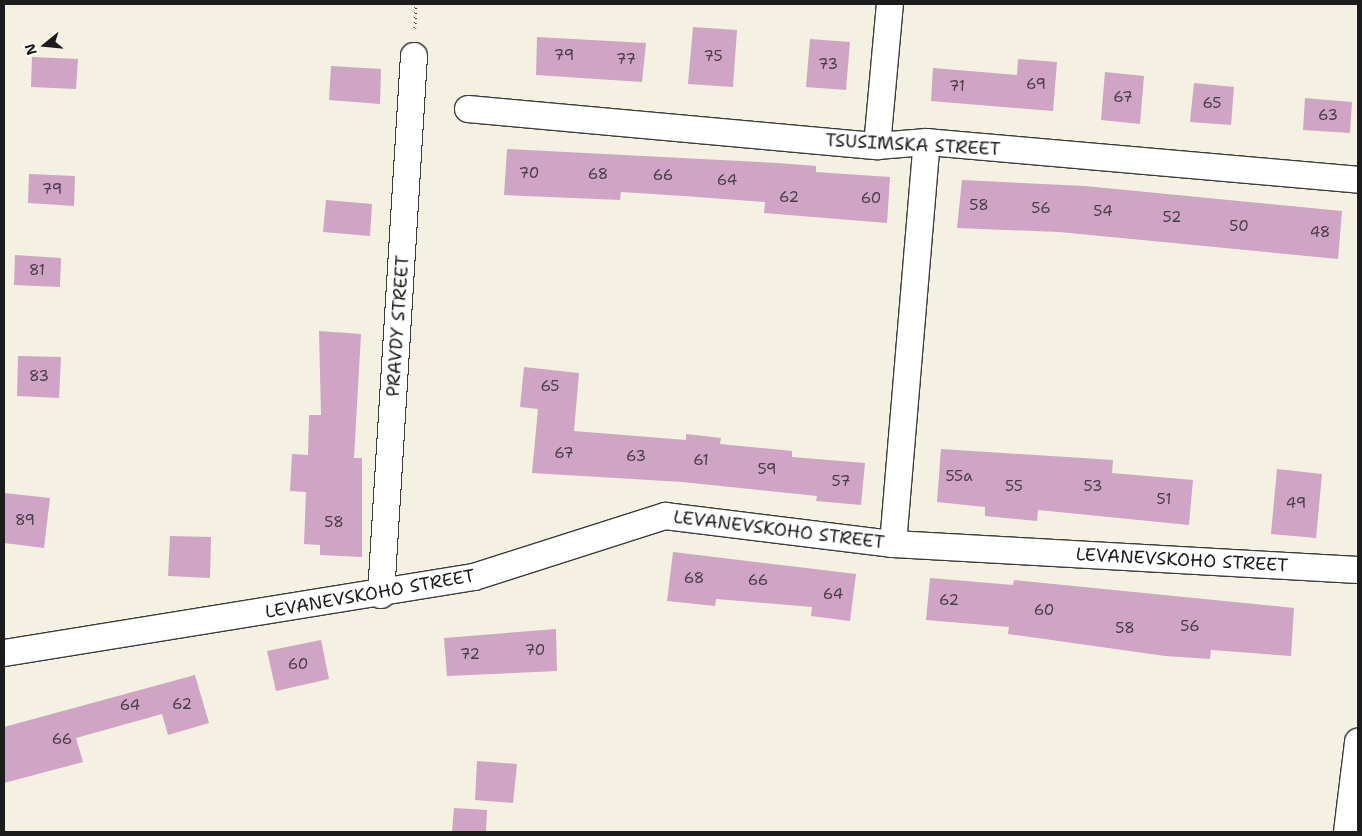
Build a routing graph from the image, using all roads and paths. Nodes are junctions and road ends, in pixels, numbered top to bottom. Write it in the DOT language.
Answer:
graph roads {
  1 [pos="890,4"];
  2 [pos="414,56"];
  3 [pos="468,109"];
  4 [pos="927,142"];
  5 [pos="877,146"];
  6 [pos="1358,180"];
  7 [pos="892,544"];
  8 [pos="1358,570"];
  9 [pos="381,595"];
  10 [pos="4,653"];
  11 [pos="1358,742"];
  12 [pos="1347,832"];
  1 -- 5 [label="street"];
  2 -- 9 [label="street, PRAVDY STREET"];
  3 -- 5 [label="street, TSUSIMSKA STREET"];
  4 -- 5 [label="street, TSUSIMSKA STREET"];
  4 -- 6 [label="street, TSUSIMSKA STREET"];
  4 -- 7 [label="street"];
  7 -- 8 [label="street, LEVANEVSKOHO STREET"];
  7 -- 9 [label="street, LEVANEVSKOHO STREET"];
  9 -- 10 [label="street, LEVANEVSKOHO STREET"];
  11 -- 12 [label="street"];
}
